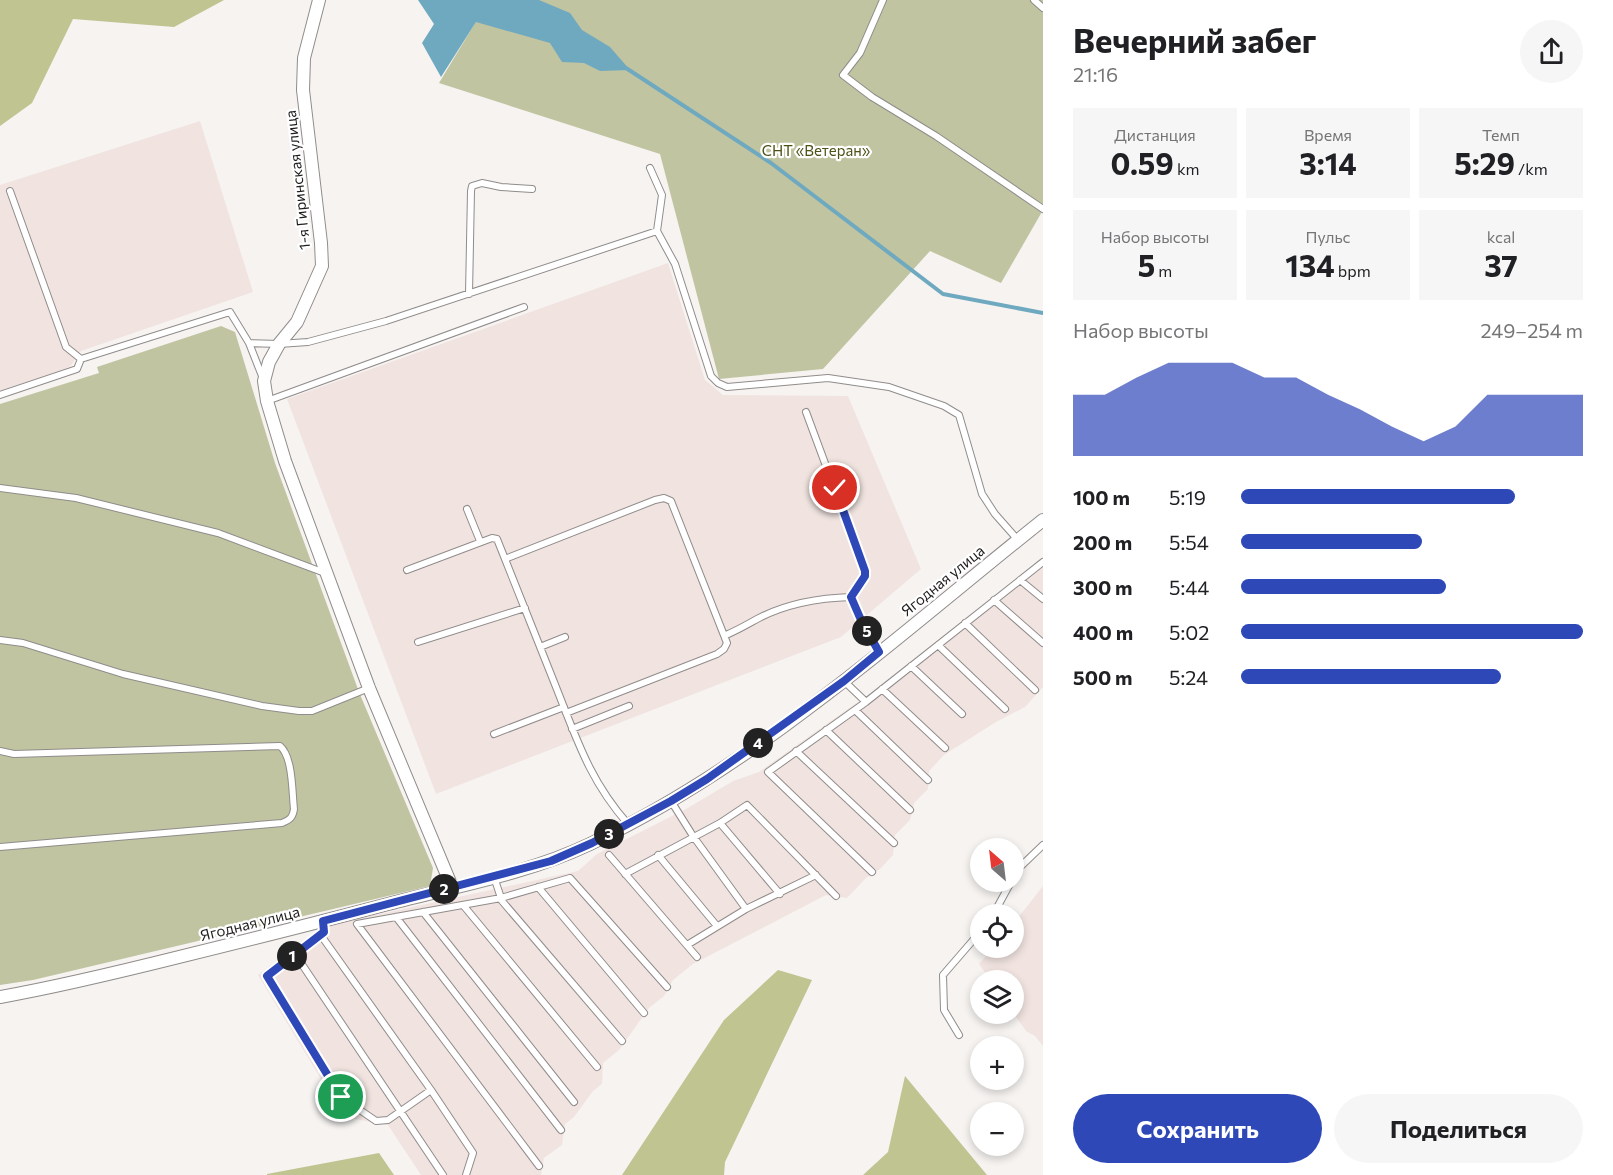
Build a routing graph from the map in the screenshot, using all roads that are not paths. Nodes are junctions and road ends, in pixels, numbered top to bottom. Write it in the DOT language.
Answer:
graph roads {
  1 [pos="320,0"];
  2 [pos="883,0"];
  3 [pos="1035,0"];
  4 [pos="1043,8"];
  5 [pos="650,168"];
  6 [pos="532,189"];
  7 [pos="10,191"];
  8 [pos="1043,209"];
  9 [pos="657,231"];
  10 [pos="469,294"];
  11 [pos="524,308"];
  12 [pos="249,343"];
  13 [pos="279,344"];
  14 [pos="81,358"];
  15 [pos="264,381"];
  16 [pos="0,395"];
  17 [pos="267,401"];
  18 [pos="806,412"];
  19 [pos="0,488"];
  20 [pos="467,509"];
  21 [pos="1043,520"];
  22 [pos="1018,540"];
  23 [pos="480,542"];
  24 [pos="505,559"];
  25 [pos="1043,562"];
  26 [pos="407,570"];
  27 [pos="325,573"];
  28 [pos="1020,580"];
  29 [pos="851,597"];
  30 [pos="1043,599"];
  31 [pos="994,600"];
  32 [pos="525,608"];
  33 [pos="965,624"];
  34 [pos="726,635"];
  35 [pos="565,637"];
  36 [pos="0,640"];
  37 [pos="418,642"];
  38 [pos="1043,643"];
  39 [pos="938,645"];
  40 [pos="540,647"];
  41 [pos="879,652"];
  42 [pos="911,666"];
  43 [pos="844,681"];
  44 [pos="369,688"];
  45 [pos="882,689"];
  46 [pos="1035,690"];
  47 [pos="866,702"];
  48 [pos="629,706"];
  49 [pos="1005,709"];
  50 [pos="565,710"];
  51 [pos="855,710"];
  52 [pos="962,714"];
  53 [pos="572,729"];
  54 [pos="826,730"];
  55 [pos="494,735"];
  56 [pos="945,748"];
  57 [pos="0,751"];
  58 [pos="796,752"];
  59 [pos="928,780"];
  60 [pos="671,801"];
  61 [pos="910,810"];
  62 [pos="720,823"];
  63 [pos="628,824"];
  64 [pos="693,836"];
  65 [pos="894,843"];
  66 [pos="1043,845"];
  67 [pos="0,847"];
  68 [pos="609,855"];
  69 [pos="658,855"];
  70 [pos="1024,863"];
  71 [pos="872,872"];
  72 [pos="625,873"];
  73 [pos="816,875"];
  74 [pos="494,877"];
  75 [pos="452,887"];
  76 [pos="538,887"];
  77 [pos="780,894"];
  78 [pos="836,896"];
  79 [pos="501,898"];
  80 [pos="463,905"];
  81 [pos="746,909"];
  82 [pos="423,912"];
  83 [pos="396,917"];
  84 [pos="323,921"];
  85 [pos="717,926"];
  86 [pos="320,934"];
  87 [pos="970,944"];
  88 [pos="687,945"];
  89 [pos="295,954"];
  90 [pos="697,957"];
  91 [pos="667,987"];
  92 [pos="0,997"];
  93 [pos="644,1014"];
  94 [pos="959,1035"];
  95 [pos="622,1041"];
  96 [pos="597,1067"];
  97 [pos="431,1090"];
  98 [pos="574,1102"];
  99 [pos="401,1110"];
  100 [pos="561,1130"];
  101 [pos="539,1166"];
  102 [pos="443,1175"];
  103 [pos="466,1175"];
  1 -- 13 [label="street, 1-я Гиринская улица"];
  2 -- 8 [label="lane"];
  3 -- 4 [label="lane"];
  5 -- 9 [label="lane"];
  6 -- 10 [label="lane"];
  7 -- 14 [label="lane"];
  9 -- 10 [label="lane"];
  9 -- 22 [label="lane"];
  10 -- 13 [label="lane"];
  11 -- 17 [label="lane"];
  12 -- 13 [label="lane"];
  12 -- 14 [label="lane"];
  12 -- 15 [label="lane"];
  13 -- 15 [label="street, 1-я Гиринская улица"];
  14 -- 16 [label="lane"];
  15 -- 17 [label="street"];
  17 -- 27 [label="street"];
  18 -- 29 [label="lane"];
  19 -- 27 [label="lane"];
  20 -- 23 [label="lane"];
  21 -- 22 [label="street, Ягодная улица"];
  22 -- 41 [label="street, Ягодная улица"];
  23 -- 24 [label="lane"];
  23 -- 26 [label="lane"];
  24 -- 32 [label="lane"];
  24 -- 34 [label="lane"];
  25 -- 28 [label="lane"];
  27 -- 44 [label="street"];
  28 -- 30 [label="lane"];
  28 -- 31 [label="lane"];
  29 -- 34 [label="lane"];
  29 -- 41 [label="lane"];
  31 -- 33 [label="lane"];
  31 -- 38 [label="lane"];
  32 -- 37 [label="lane"];
  32 -- 40 [label="lane"];
  33 -- 39 [label="lane"];
  33 -- 46 [label="lane"];
  34 -- 50 [label="lane"];
  35 -- 40 [label="lane"];
  36 -- 44 [label="lane"];
  39 -- 42 [label="lane"];
  39 -- 49 [label="lane"];
  40 -- 50 [label="lane"];
  41 -- 43 [label="street, Ягодная улица"];
  42 -- 45 [label="lane"];
  42 -- 52 [label="lane"];
  43 -- 47 [label="lane"];
  43 -- 60 [label="street, Ягодная улица"];
  44 -- 75 [label="street"];
  45 -- 47 [label="lane"];
  45 -- 56 [label="lane"];
  47 -- 51 [label="lane"];
  48 -- 53 [label="lane"];
  50 -- 53 [label="lane"];
  50 -- 55 [label="lane"];
  51 -- 54 [label="lane"];
  51 -- 59 [label="lane"];
  53 -- 63 [label="lane"];
  54 -- 58 [label="lane"];
  54 -- 61 [label="lane"];
  57 -- 67 [label="lane"];
  58 -- 65 [label="lane"];
  58 -- 71 [label="lane"];
  60 -- 63 [label="street, Ягодная улица"];
  60 -- 64 [label="lane"];
  62 -- 64 [label="lane"];
  62 -- 73 [label="lane"];
  62 -- 77 [label="lane"];
  63 -- 74 [label="street, Ягодная улица"];
  64 -- 69 [label="lane"];
  64 -- 81 [label="lane"];
  66 -- 70 [label="lane"];
  68 -- 72 [label="lane"];
  69 -- 72 [label="lane"];
  69 -- 85 [label="lane"];
  72 -- 88 [label="lane"];
  73 -- 77 [label="lane"];
  73 -- 78 [label="lane"];
  74 -- 75 [label="street, Ягодная улица"];
  74 -- 79 [label="lane"];
  75 -- 84 [label="street, Ягодная улица"];
  76 -- 79 [label="lane"];
  76 -- 91 [label="lane"];
  76 -- 93 [label="lane"];
  77 -- 81 [label="lane"];
  79 -- 80 [label="lane"];
  79 -- 95 [label="lane"];
  80 -- 82 [label="lane"];
  80 -- 96 [label="lane"];
  81 -- 85 [label="lane"];
  82 -- 83 [label="lane"];
  82 -- 98 [label="lane"];
  83 -- 100 [label="lane"];
  83 -- 101 [label="lane"];
  84 -- 86 [label="lane"];
  84 -- 92 [label="street, Ягодная улица"];
  85 -- 88 [label="lane"];
  86 -- 89 [label="lane"];
  86 -- 97 [label="lane"];
  87 -- 94 [label="lane"];
  88 -- 90 [label="lane"];
  89 -- 99 [label="lane"];
  89 -- 99 [label="lane"];
  97 -- 99 [label="lane"];
  97 -- 103 [label="lane"];
  99 -- 102 [label="lane"];
}
